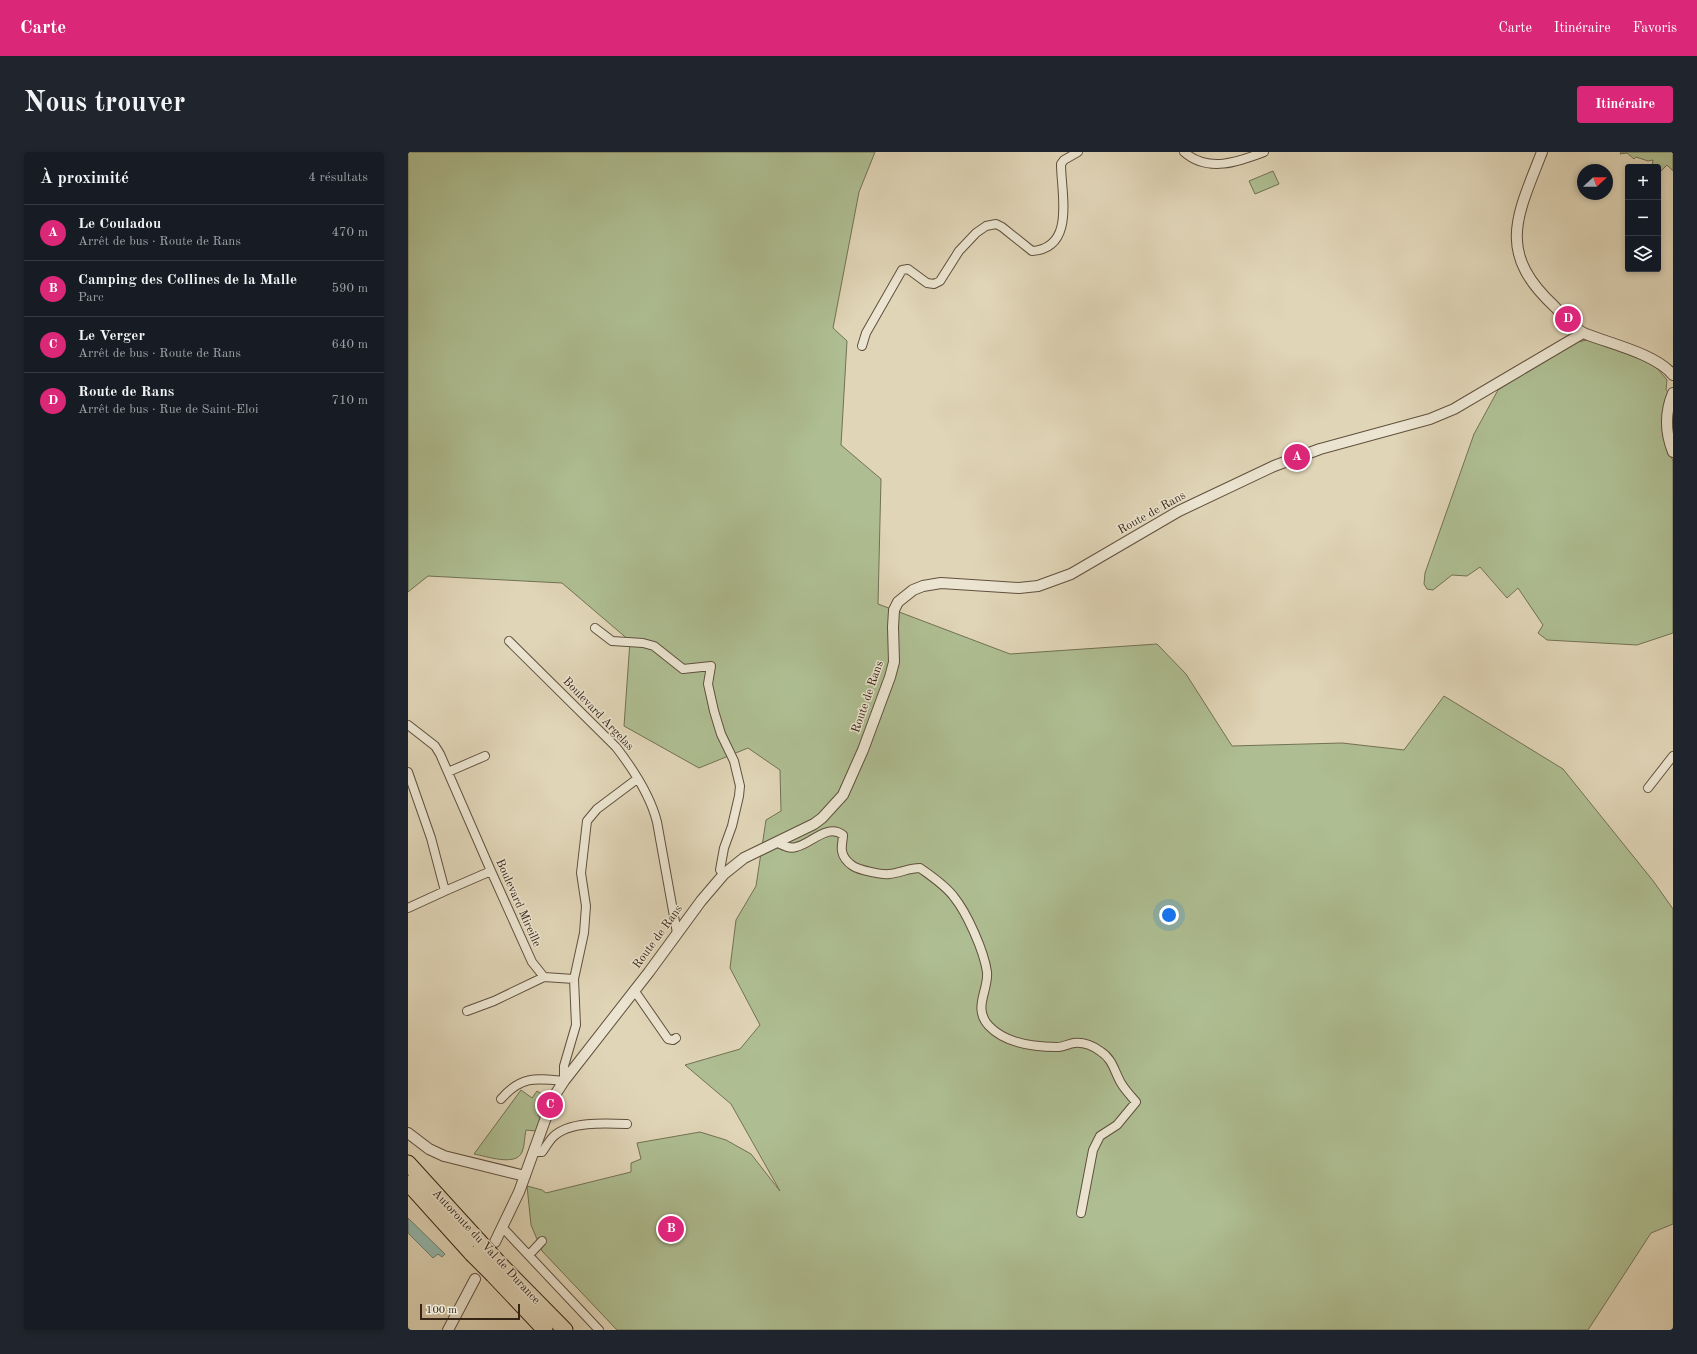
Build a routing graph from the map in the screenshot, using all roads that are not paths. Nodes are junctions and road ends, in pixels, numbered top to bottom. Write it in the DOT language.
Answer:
graph roads {
  1 [pos="1078,152"];
  2 [pos="1184,152"];
  3 [pos="1264,152"];
  4 [pos="1542,152"];
  5 [pos="1583,333"];
  6 [pos="862,346"];
  7 [pos="1673,375"];
  8 [pos="1673,393"];
  9 [pos="1673,452"];
  10 [pos="595,628"];
  11 [pos="509,641"];
  12 [pos="408,725"];
  13 [pos="486,756"];
  14 [pos="1673,756"];
  15 [pos="408,772"];
  16 [pos="448,772"];
  17 [pos="637,779"];
  18 [pos="1648,788"];
  19 [pos="778,843"];
  20 [pos="491,871"];
  21 [pos="724,874"];
  22 [pos="445,891"];
  23 [pos="408,908"];
  24 [pos="677,933"];
  25 [pos="544,977"];
  26 [pos="574,979"];
  27 [pos="634,990"];
  28 [pos="468,1011"];
  29 [pos="676,1038"];
  30 [pos="564,1081"];
  31 [pos="501,1099"];
  32 [pos="627,1124"];
  33 [pos="408,1133"];
  34 [pos="534,1152"];
  35 [pos="408,1163"];
  36 [pos="525,1176"];
  37 [pos="408,1184"];
  38 [pos="1081,1213"];
  39 [pos="502,1227"];
  40 [pos="542,1241"];
  41 [pos="494,1242"];
  42 [pos="476,1247"];
  43 [pos="529,1255"];
  44 [pos="496,1269"];
  45 [pos="475,1279"];
  46 [pos="448,1330"];
  47 [pos="539,1330"];
  48 [pos="545,1330"];
  49 [pos="565,1330"];
  50 [pos="599,1330"];
  1 -- 6 [label="street"];
  2 -- 3 [label="street"];
  4 -- 5 [label="street"];
  5 -- 7 [label="street"];
  5 -- 19 [label="street, Route de Rans"];
  8 -- 9 [label="street"];
  10 -- 21 [label="street"];
  11 -- 17 [label="street, Boulevard Argelas"];
  12 -- 16 [label="street, Boulevard Mireille"];
  13 -- 16 [label="street"];
  14 -- 18 [label="street"];
  15 -- 22 [label="street"];
  16 -- 20 [label="street, Boulevard Mireille"];
  17 -- 24 [label="street, Boulevard Argelas"];
  17 -- 26 [label="street"];
  19 -- 21 [label="street, Route de Rans"];
  19 -- 38 [label="street"];
  20 -- 22 [label="street"];
  20 -- 25 [label="street, Boulevard Mireille"];
  21 -- 24 [label="street, Route de Rans"];
  22 -- 23 [label="street"];
  24 -- 27 [label="street, Route de Rans"];
  25 -- 26 [label="street"];
  25 -- 28 [label="street"];
  26 -- 30 [label="street"];
  27 -- 29 [label="street"];
  27 -- 30 [label="street, Route de Rans"];
  30 -- 31 [label="street"];
  30 -- 34 [label="street, Route de Rans"];
  32 -- 34 [label="street"];
  33 -- 36 [label="street"];
  34 -- 36 [label="street, Route de Rans"];
  35 -- 42 [label="highway, Autoroute du Val de Durance"];
  36 -- 39 [label="street, Route de Rans"];
  37 -- 42 [label="highway, Autoroute du Val de Durance"];
  39 -- 41 [label="street, Route de Rans"];
  39 -- 43 [label="street"];
  40 -- 43 [label="street"];
  42 -- 44 [label="highway, Autoroute du Val de Durance, bridge"];
  43 -- 50 [label="street"];
  44 -- 47 [label="highway"];
  44 -- 48 [label="highway, Autoroute du Val de Durance"];
  44 -- 49 [label="highway, Autoroute du Val de Durance"];
  45 -- 46 [label="street"];
}
